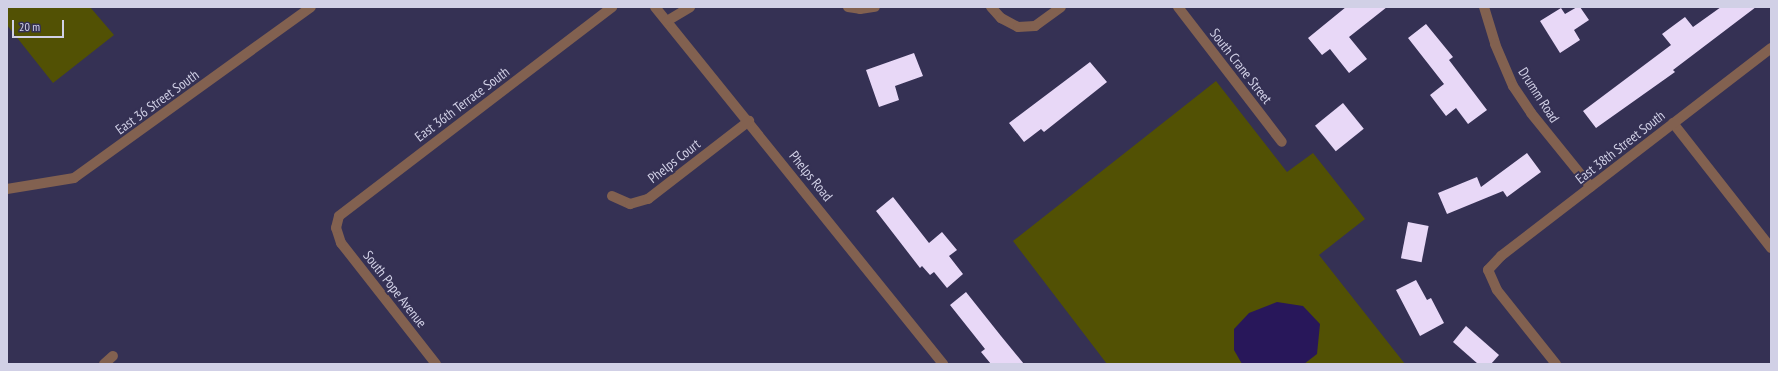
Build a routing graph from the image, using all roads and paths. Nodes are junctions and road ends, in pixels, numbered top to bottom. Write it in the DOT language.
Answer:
graph roads {
  1 [pos="311,7"];
  2 [pos="612,7"];
  3 [pos="655,7"];
  4 [pos="690,7"];
  5 [pos="848,7"];
  6 [pos="875,7"];
  7 [pos="991,7"];
  8 [pos="1060,7"];
  9 [pos="1178,7"];
  10 [pos="1484,7"];
  11 [pos="667,21"];
  12 [pos="1771,48"];
  13 [pos="749,121"];
  14 [pos="1673,123"];
  15 [pos="1282,142"];
  16 [pos="1591,187"];
  17 [pos="7,189"];
  18 [pos="612,196"];
  19 [pos="336,228"];
  20 [pos="1771,248"];
  21 [pos="113,356"];
  22 [pos="104,364"];
  23 [pos="436,364"];
  24 [pos="943,364"];
  25 [pos="1556,364"];
  1 -- 17 [label="street, East 36 Street South"];
  2 -- 19 [label="street, East 36th Terrace South"];
  3 -- 11 [label="street, Phelps Road"];
  4 -- 11 [label="street"];
  5 -- 6 [label="street"];
  7 -- 8 [label="street"];
  9 -- 15 [label="street, South Crane Street"];
  10 -- 16 [label="street, Drumm Road"];
  11 -- 13 [label="street, Phelps Road"];
  12 -- 14 [label="street, East 38th Street South"];
  13 -- 18 [label="street, Phelps Court"];
  13 -- 24 [label="street, Phelps Road"];
  14 -- 16 [label="street, East 38th Street South"];
  14 -- 20 [label="street"];
  16 -- 25 [label="street, East 38th Street South"];
  19 -- 23 [label="street, South Pope Avenue"];
  21 -- 22 [label="street"];
}
